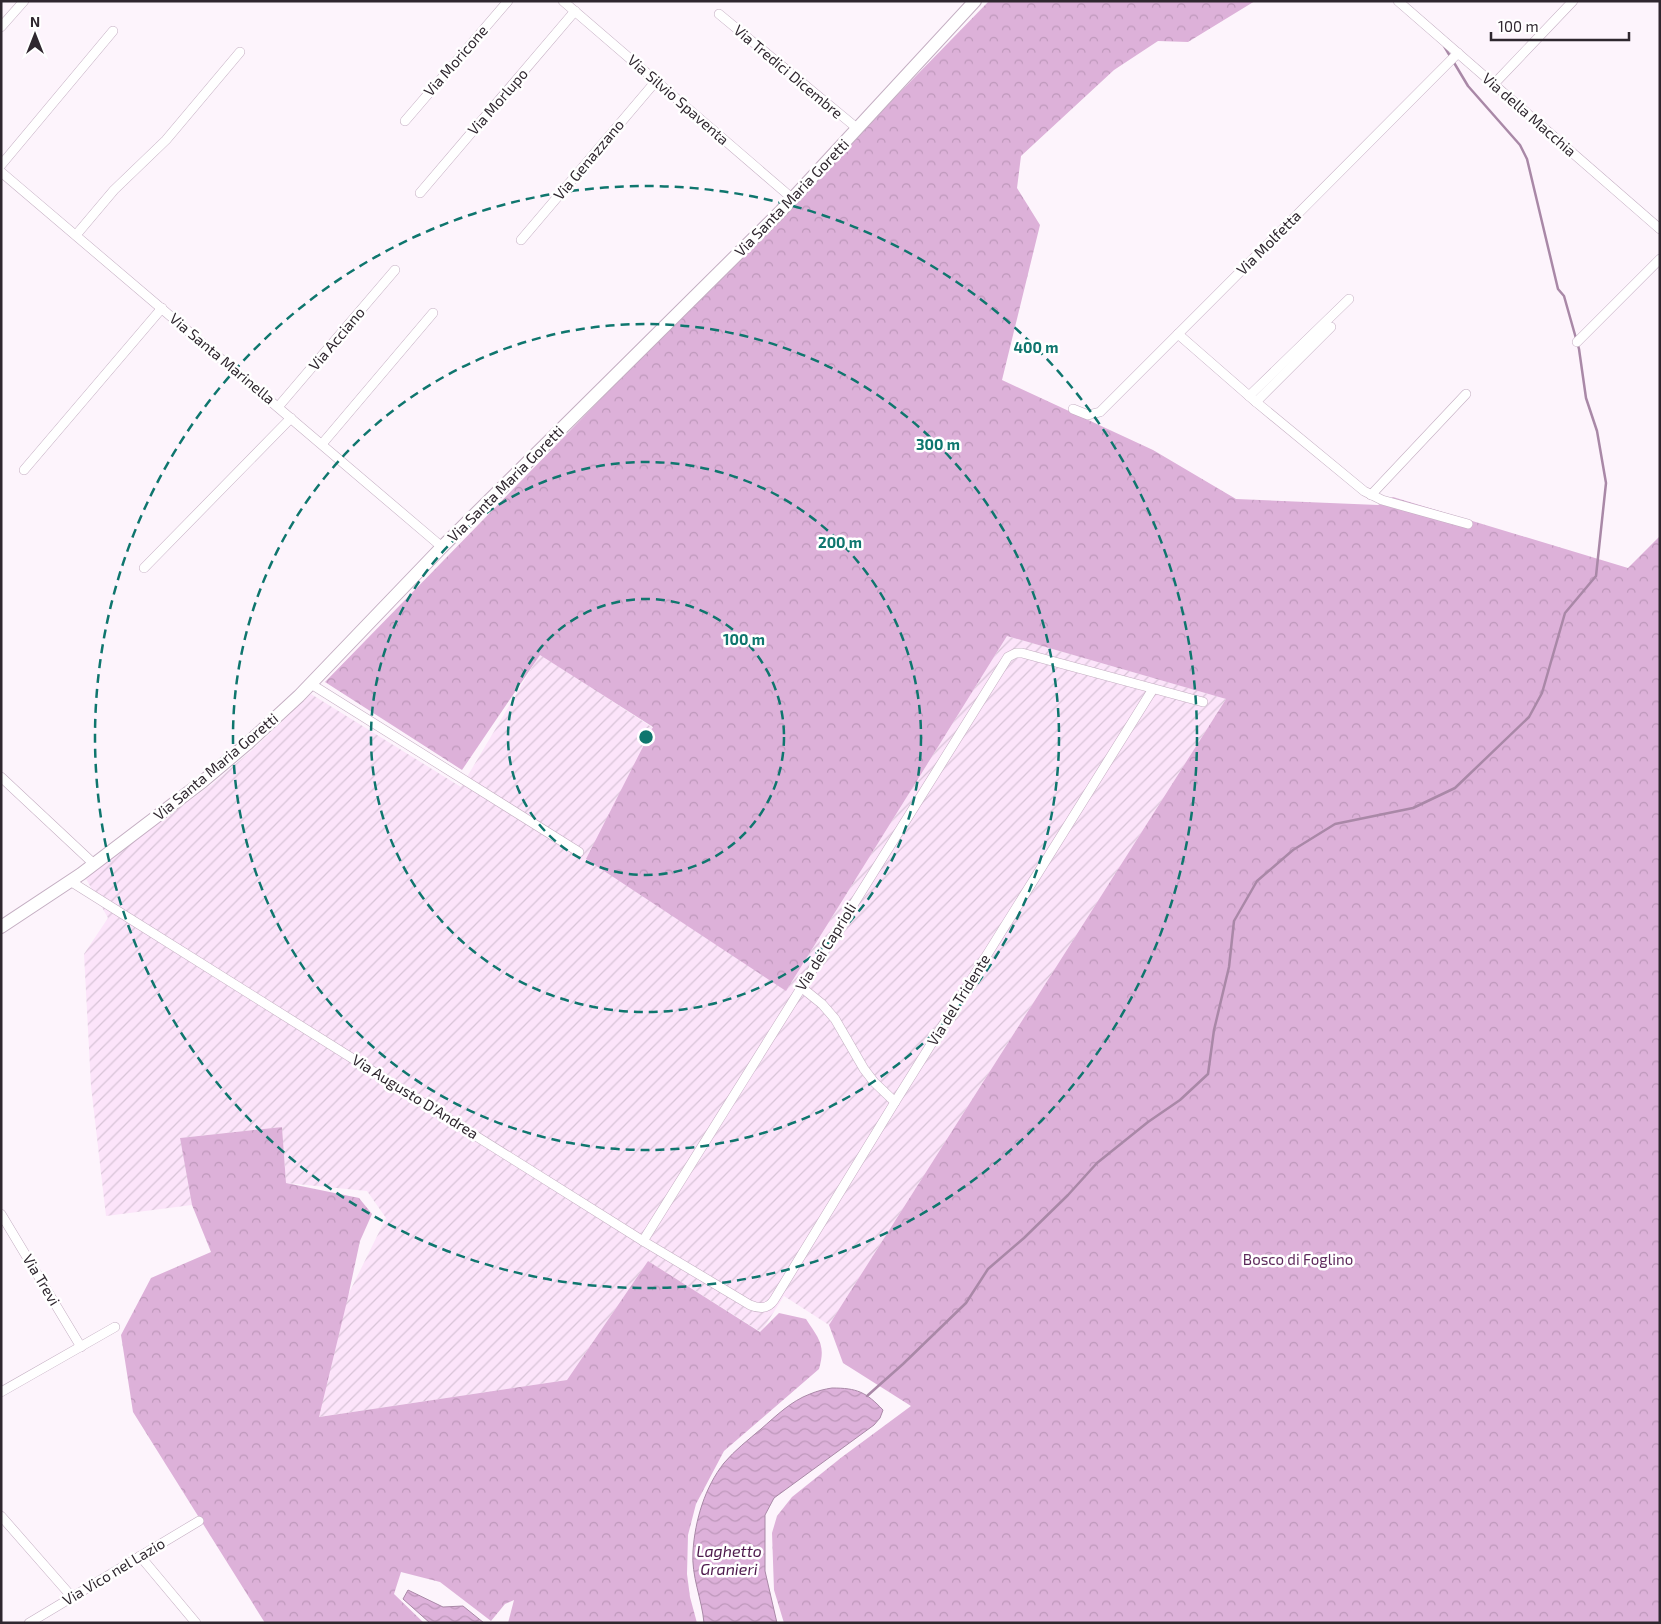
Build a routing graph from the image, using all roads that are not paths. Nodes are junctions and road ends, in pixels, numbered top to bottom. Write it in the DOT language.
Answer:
graph roads {
  1 [pos="24,1"];
  2 [pos="508,1"];
  3 [pos="563,1"];
  4 [pos="975,1"];
  5 [pos="1398,1"];
  6 [pos="1573,1"];
  7 [pos="575,11"];
  8 [pos="719,14"];
  9 [pos="1,27"];
  10 [pos="113,31"];
  11 [pos="240,52"];
  12 [pos="1457,53"];
  13 [pos="656,81"];
  14 [pos="1494,84"];
  15 [pos="405,121"];
  16 [pos="858,129"];
  17 [pos="1,165"];
  18 [pos="1,172"];
  19 [pos="420,193"];
  20 [pos="793,198"];
  21 [pos="1660,229"];
  22 [pos="76,235"];
  23 [pos="521,240"];
  24 [pos="1660,259"];
  25 [pos="395,270"];
  26 [pos="1349,299"];
  27 [pos="162,308"];
  28 [pos="433,313"];
  29 [pos="1331,327"];
  30 [pos="1178,334"];
  31 [pos="1577,342"];
  32 [pos="1466,394"];
  33 [pos="1253,399"];
  34 [pos="278,407"];
  35 [pos="1073,409"];
  36 [pos="291,418"];
  37 [pos="322,444"];
  38 [pos="24,470"];
  39 [pos="1371,495"];
  40 [pos="1468,524"];
  41 [pos="442,547"];
  42 [pos="144,568"];
  43 [pos="311,684"];
  44 [pos="1153,688"];
  45 [pos="1203,702"];
  46 [pos="1,777"];
  47 [pos="579,852"];
  48 [pos="94,864"];
  49 [pos="70,881"];
  50 [pos="1,927"];
  51 [pos="801,987"];
  52 [pos="894,1102"];
  53 [pos="1,1214"];
  54 [pos="643,1241"];
  55 [pos="762,1308"];
  56 [pos="115,1326"];
  57 [pos="81,1347"];
  58 [pos="1,1392"];
  59 [pos="1,1516"];
  60 [pos="199,1521"];
  61 [pos="140,1556"];
  62 [pos="72,1597"];
  63 [pos="29,1623"];
  64 [pos="196,1623"];
  1 -- 9 [label="street"];
  2 -- 15 [label="street, Via Moricone"];
  3 -- 7 [label="street, Via Silvio Spaventa"];
  4 -- 16 [label="main road, Via Santa Maria Goretti"];
  5 -- 12 [label="street, Via della Macchia"];
  6 -- 14 [label="street"];
  7 -- 13 [label="street, Via Silvio Spaventa"];
  7 -- 19 [label="street, Via Morlupo"];
  8 -- 16 [label="street, Via Tredici Dicembre"];
  10 -- 17 [label="street"];
  11 -- 22 [label="street"];
  12 -- 14 [label="street, Via della Macchia"];
  12 -- 30 [label="street, Via Molfetta"];
  13 -- 20 [label="street, Via Silvio Spaventa"];
  13 -- 23 [label="street, Via Genazzano"];
  14 -- 21 [label="street, Via della Macchia"];
  16 -- 20 [label="main road, Via Santa Maria Goretti"];
  18 -- 22 [label="street, Via Santa Marinella"];
  20 -- 41 [label="main road, Via Santa Maria Goretti"];
  22 -- 27 [label="street, Via Santa Marinella"];
  24 -- 31 [label="street"];
  25 -- 34 [label="street, Via Acciano"];
  26 -- 33 [label="street"];
  27 -- 34 [label="street, Via Santa Marinella"];
  27 -- 38 [label="street"];
  28 -- 37 [label="street"];
  29 -- 33 [label="street"];
  30 -- 33 [label="street"];
  30 -- 35 [label="street, Via Molfetta"];
  32 -- 39 [label="street"];
  33 -- 39 [label="street"];
  34 -- 36 [label="street, Via Santa Marinella"];
  36 -- 37 [label="street, Via Santa Marinella"];
  36 -- 42 [label="street"];
  37 -- 41 [label="street, Via Santa Marinella"];
  39 -- 40 [label="street"];
  41 -- 43 [label="main road, Via Santa Maria Goretti"];
  43 -- 47 [label="street"];
  43 -- 48 [label="main road, Via Santa Maria Goretti"];
  44 -- 45 [label="street"];
  44 -- 51 [label="street, Via dei Caprioli"];
  44 -- 52 [label="street, Via del Tridente"];
  46 -- 48 [label="street"];
  48 -- 49 [label="main road, Via Santa Maria Goretti"];
  49 -- 50 [label="main road, Via Santa Maria Goretti"];
  49 -- 54 [label="street, Via Augusto D'Andrea"];
  51 -- 52 [label="street"];
  51 -- 54 [label="street, Via dei Caprioli"];
  52 -- 55 [label="street, Via del Tridente"];
  53 -- 57 [label="street, Via Trevi"];
  54 -- 55 [label="street, Via Augusto D'Andrea"];
  56 -- 57 [label="street"];
  57 -- 58 [label="street"];
  59 -- 62 [label="street"];
  60 -- 61 [label="street, Via Vico nel Lazio"];
  61 -- 62 [label="street, Via Vico nel Lazio"];
  61 -- 64 [label="street"];
  62 -- 63 [label="street, Via Vico nel Lazio"];
}
